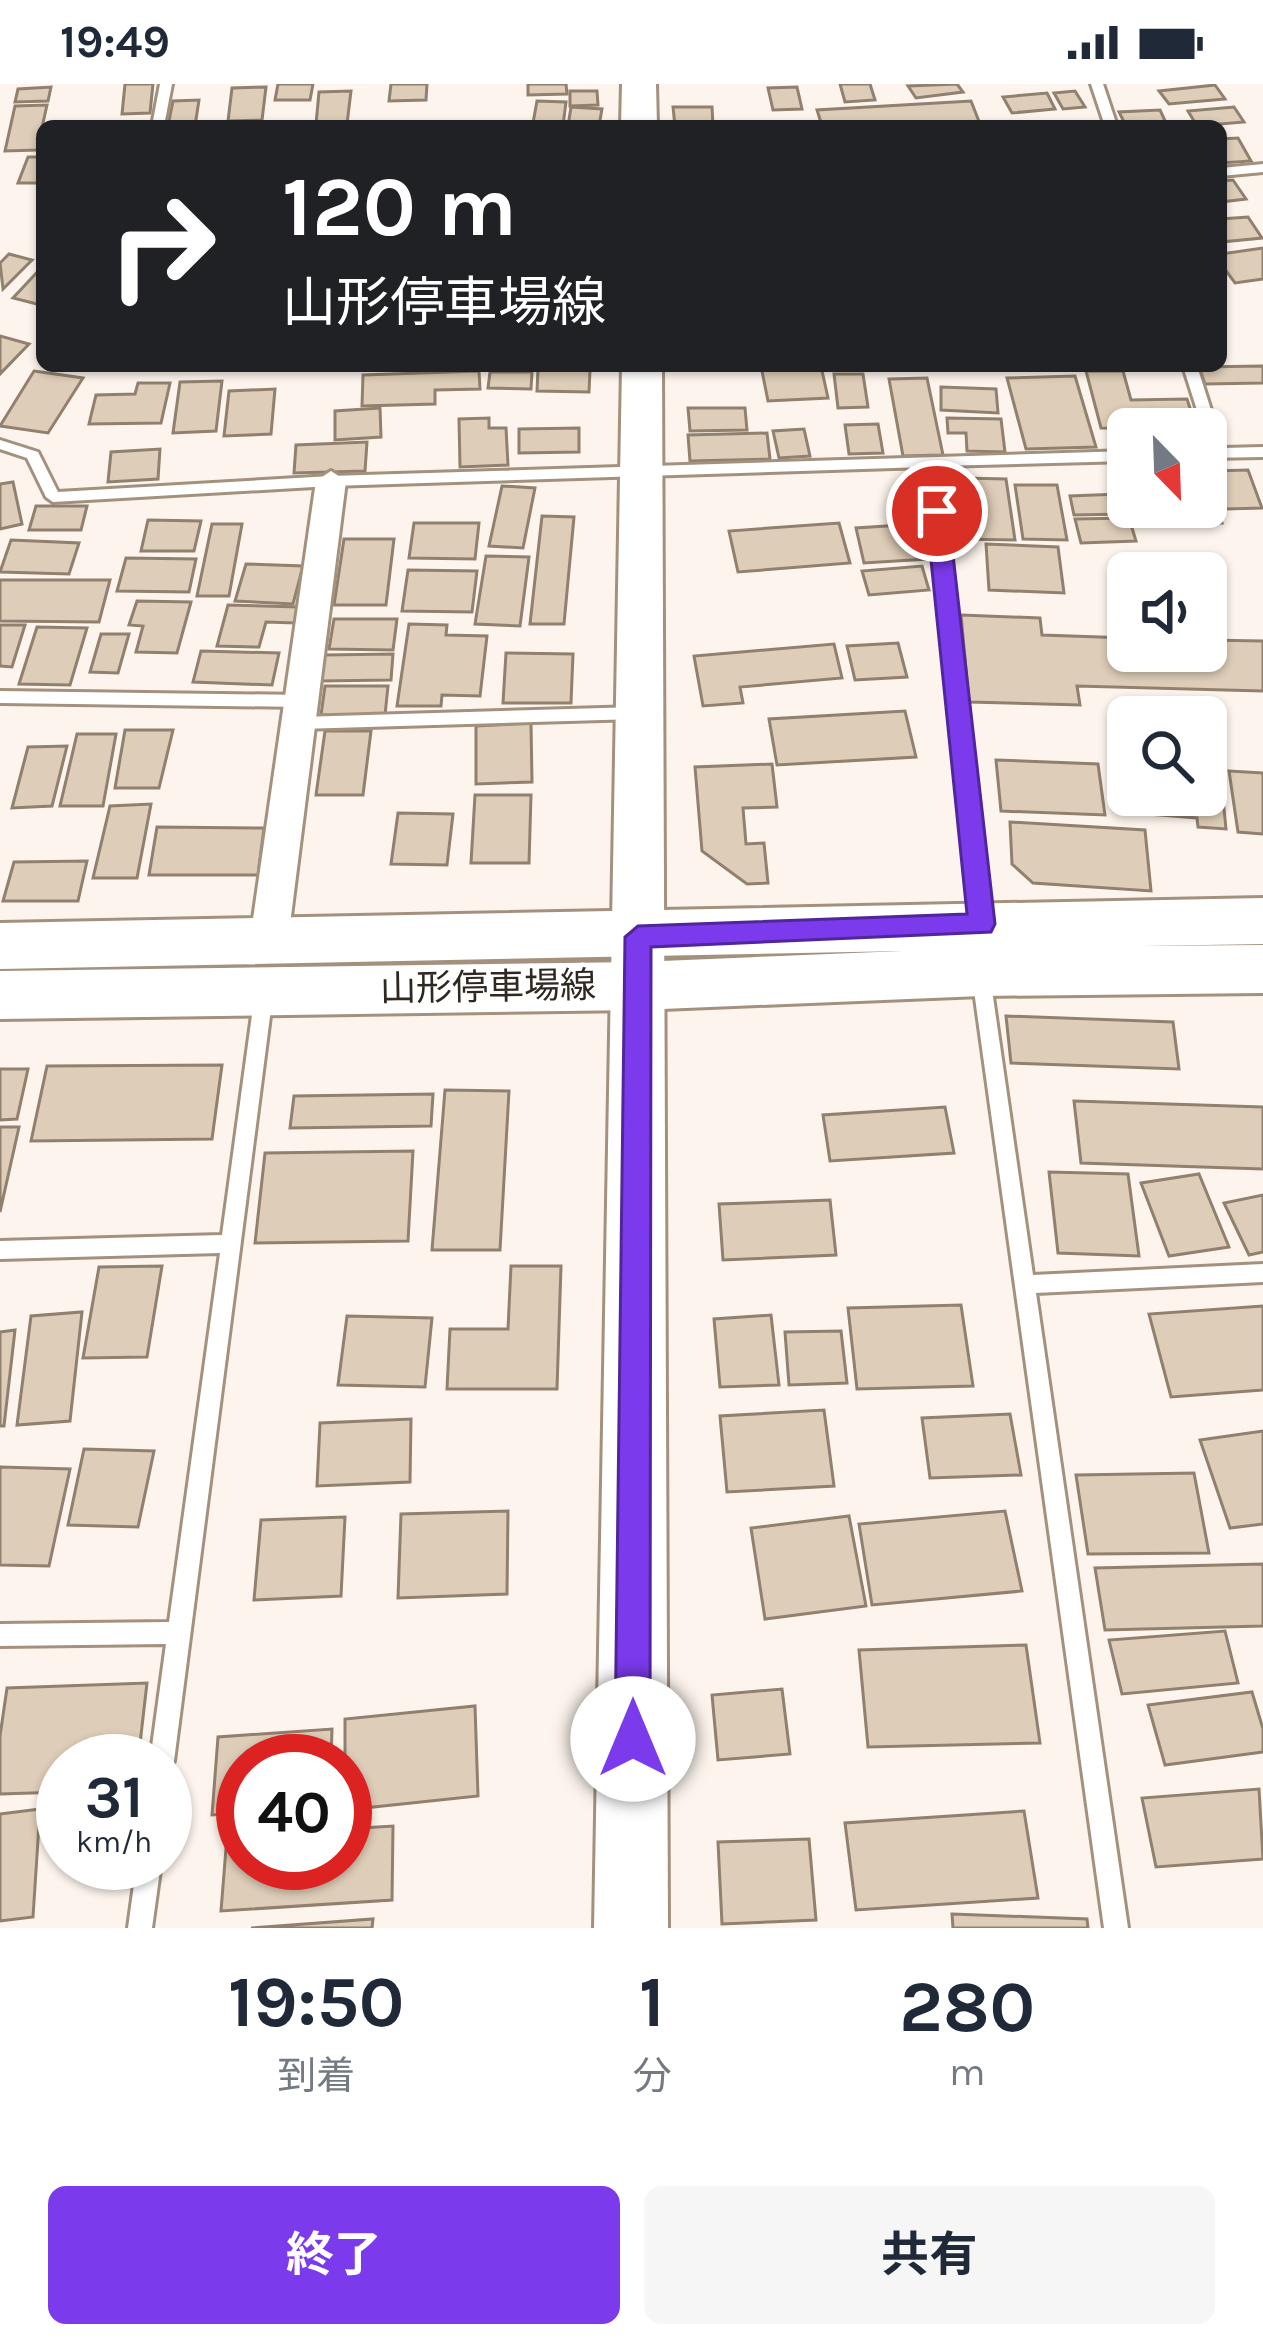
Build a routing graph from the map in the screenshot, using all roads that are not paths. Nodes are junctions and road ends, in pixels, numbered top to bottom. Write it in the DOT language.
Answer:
graph roads {
  1 [pos="166,84"];
  2 [pos="639,84"];
  3 [pos="1096,84"];
  4 [pos="159,120"];
  5 [pos="639,120"];
  6 [pos="1109,120"];
  7 [pos="1263,168"];
  8 [pos="1227,171"];
  9 [pos="642,372"];
  10 [pos="1192,372"];
  11 [pos="1201,408"];
  12 [pos="0,444"];
  13 [pos="1263,452"];
  14 [pos="1227,453"];
  15 [pos="1107,457"];
  16 [pos="932,465"];
  17 [pos="643,473"];
  18 [pos="331,481"];
  19 [pos="0,697"];
  20 [pos="302,712"];
  21 [pos="639,713"];
  22 [pos="1263,921"];
  23 [pos="0,946"];
  24 [pos="981,948"];
  25 [pos="638,961"];
  26 [pos="267,965"];
  27 [pos="1263,969"];
  28 [pos="0,994"];
  29 [pos="227,1244"];
  30 [pos="0,1250"];
  31 [pos="1263,1273"];
  32 [pos="1025,1284"];
  33 [pos="179,1633"];
  34 [pos="0,1635"];
  35 [pos="166,1734"];
  36 [pos="145,1890"];
  37 [pos="140,1928"];
  38 [pos="632,1928"];
  39 [pos="1116,1928"];
  1 -- 4 [label="lane"];
  2 -- 5 [label="street"];
  3 -- 6 [label="lane"];
  7 -- 8 [label="lane"];
  9 -- 17 [label="street"];
  10 -- 11 [label="lane"];
  12 -- 18 [label="lane"];
  13 -- 14 [label="lane"];
  15 -- 16 [label="lane"];
  16 -- 17 [label="lane"];
  16 -- 24 [label="lane"];
  17 -- 18 [label="lane"];
  17 -- 21 [label="street"];
  18 -- 20 [label="street"];
  19 -- 20 [label="lane"];
  20 -- 21 [label="lane"];
  20 -- 26 [label="street"];
  21 -- 25 [label="street"];
  22 -- 24 [label="main road, 山形停車場線"];
  23 -- 26 [label="main road, 山形停車場線"];
  24 -- 25 [label="main road, 山形停車場線"];
  24 -- 27 [label="main road, 山形停車場線"];
  24 -- 32 [label="lane"];
  25 -- 26 [label="main road, 山形停車場線"];
  25 -- 38 [label="street"];
  26 -- 28 [label="main road, 山形停車場線"];
  26 -- 29 [label="lane"];
  29 -- 30 [label="lane"];
  29 -- 33 [label="lane"];
  31 -- 32 [label="lane"];
  32 -- 39 [label="lane"];
  33 -- 34 [label="lane"];
  33 -- 35 [label="lane"];
  36 -- 37 [label="lane"];
}
